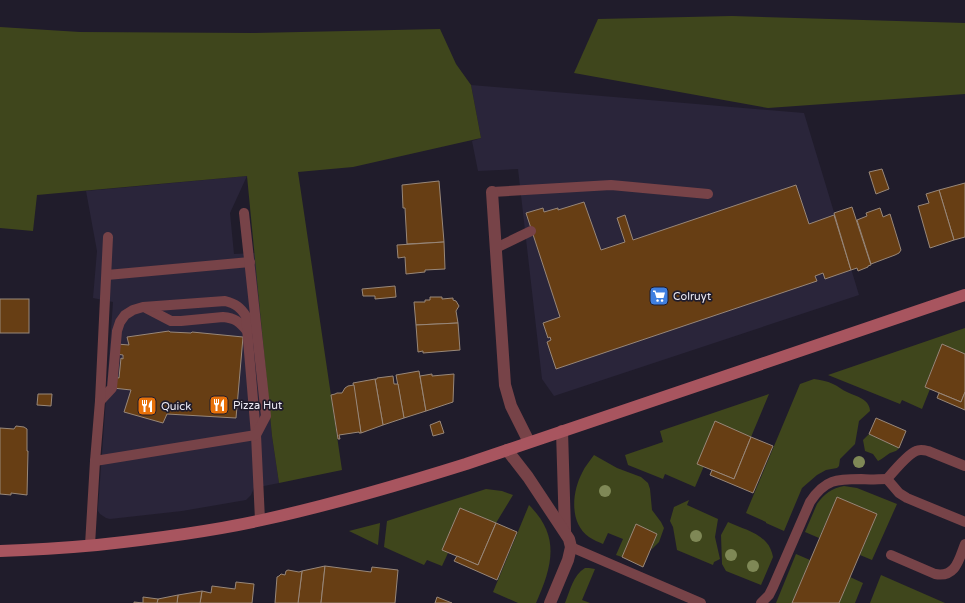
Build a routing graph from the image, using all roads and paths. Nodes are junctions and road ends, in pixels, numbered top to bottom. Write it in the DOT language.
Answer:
graph roads {
  1 [pos="492,192"];
  2 [pos="708,194"];
  3 [pos="244,214"];
  4 [pos="531,230"];
  5 [pos="108,237"];
  6 [pos="496,248"];
  7 [pos="250,262"];
  8 [pos="107,275"];
  9 [pos="965,295"];
  10 [pos="143,307"];
  11 [pos="247,331"];
  12 [pos="100,401"];
  13 [pos="562,431"];
  14 [pos="256,435"];
  15 [pos="529,442"];
  16 [pos="507,450"];
  17 [pos="95,461"];
  18 [pos="965,466"];
  19 [pos="887,479"];
  20 [pos="260,520"];
  21 [pos="965,522"];
  22 [pos="564,531"];
  23 [pos="965,544"];
  24 [pos="90,545"];
  25 [pos="571,547"];
  26 [pos="0,551"];
  27 [pos="891,555"];
  28 [pos="681,599"];
  29 [pos="550,603"];
  30 [pos="701,603"];
  31 [pos="762,603"];
  1 -- 2 [label="lane"];
  1 -- 6 [label="street"];
  3 -- 7 [label="lane"];
  4 -- 6 [label="lane"];
  5 -- 8 [label="lane"];
  6 -- 15 [label="street"];
  7 -- 8 [label="lane"];
  7 -- 14 [label="lane"];
  8 -- 12 [label="lane"];
  9 -- 13 [label="main road"];
  10 -- 11 [label="lane"];
  10 -- 11 [label="lane"];
  10 -- 12 [label="lane"];
  11 -- 14 [label="lane"];
  12 -- 17 [label="lane"];
  13 -- 15 [label="main road"];
  13 -- 22 [label="street"];
  14 -- 17 [label="lane"];
  14 -- 20 [label="lane"];
  15 -- 16 [label="main road"];
  16 -- 20 [label="main road"];
  16 -- 22 [label="street"];
  17 -- 24 [label="lane"];
  18 -- 19 [label="lane"];
  19 -- 21 [label="lane"];
  19 -- 31 [label="lane"];
  20 -- 24 [label="main road"];
  22 -- 25 [label="street"];
  23 -- 27 [label="lane"];
  24 -- 26 [label="main road"];
  25 -- 28 [label="lane"];
  25 -- 29 [label="street"];
  28 -- 30 [label="lane"];
}
